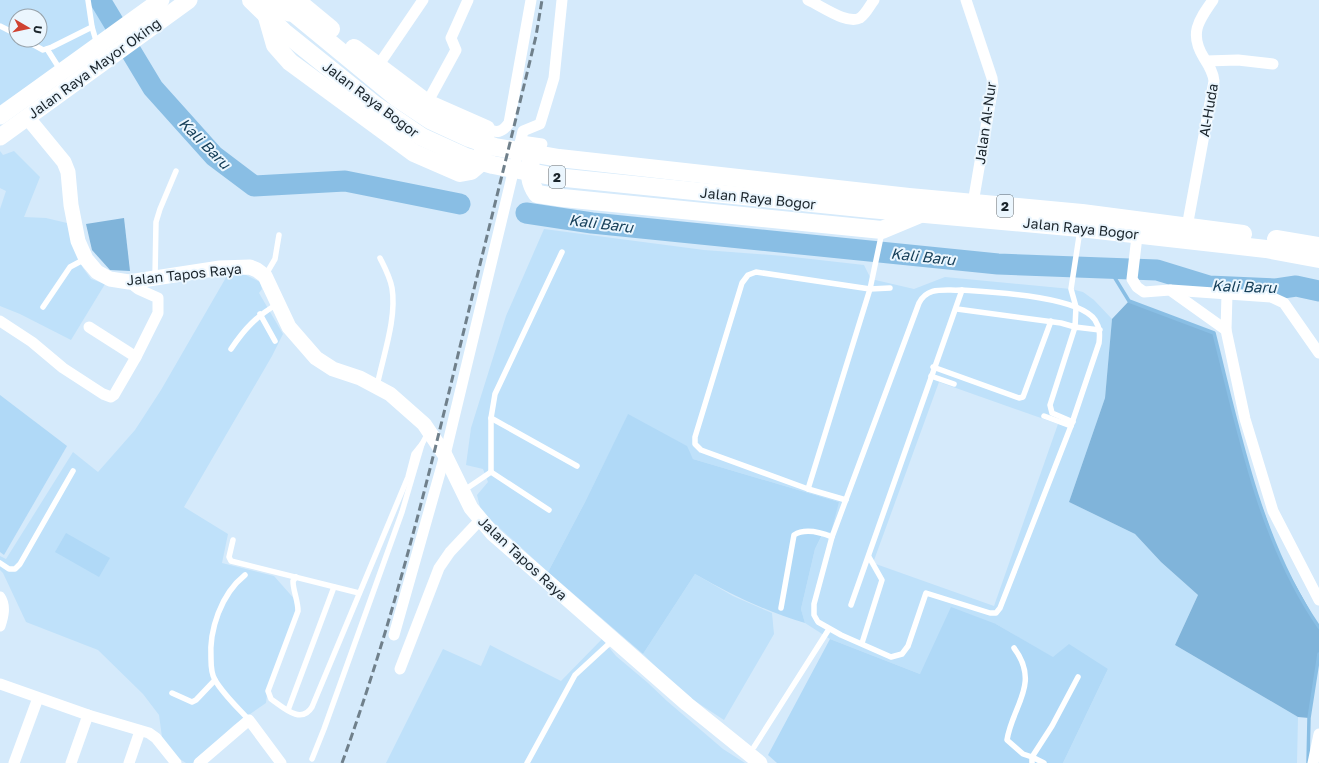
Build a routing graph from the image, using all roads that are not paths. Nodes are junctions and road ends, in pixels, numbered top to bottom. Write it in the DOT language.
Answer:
graph roads {
  1 [pos="88,0"];
  2 [pos="162,0"];
  3 [pos="188,0"];
  4 [pos="250,0"];
  5 [pos="278,0"];
  6 [pos="423,0"];
  7 [pos="468,0"];
  8 [pos="531,0"];
  9 [pos="562,0"];
  10 [pos="808,0"];
  11 [pos="874,0"];
  12 [pos="966,0"];
  13 [pos="1213,0"];
  14 [pos="266,8"];
  15 [pos="295,10"];
  16 [pos="92,27"];
  17 [pos="136,29"];
  18 [pos="101,44"];
  19 [pos="37,48"];
  20 [pos="47,49"];
  21 [pos="1206,61"];
  22 [pos="1273,64"];
  23 [pos="378,66"];
  24 [pos="61,72"];
  25 [pos="428,103"];
  26 [pos="3,111"];
  27 [pos="27,117"];
  28 [pos="486,129"];
  29 [pos="0,137"];
  30 [pos="520,141"];
  31 [pos="542,144"];
  32 [pos="176,171"];
  33 [pos="909,197"];
  34 [pos="871,201"];
  35 [pos="962,207"];
  36 [pos="921,214"];
  37 [pos="1081,221"];
  38 [pos="1187,227"];
  39 [pos="1138,228"];
  40 [pos="881,234"];
  41 [pos="279,235"];
  42 [pos="1319,246"];
  43 [pos="562,252"];
  44 [pos="380,258"];
  45 [pos="86,259"];
  46 [pos="1319,259"];
  47 [pos="265,276"];
  48 [pos="155,278"];
  49 [pos="129,282"];
  50 [pos="890,288"];
  51 [pos="870,289"];
  52 [pos="962,290"];
  53 [pos="1170,290"];
  54 [pos="1227,294"];
  55 [pos="277,304"];
  56 [pos="43,307"];
  57 [pos="1076,307"];
  58 [pos="957,309"];
  59 [pos="260,314"];
  60 [pos="0,321"];
  61 [pos="1051,321"];
  62 [pos="89,327"];
  63 [pos="1075,327"];
  64 [pos="1100,330"];
  65 [pos="1226,330"];
  66 [pos="275,341"];
  67 [pos="231,349"];
  68 [pos="1319,353"];
  69 [pos="136,357"];
  70 [pos="933,367"];
  71 [pos="931,376"];
  72 [pos="954,384"];
  73 [pos="377,386"];
  74 [pos="1044,416"];
  75 [pos="491,418"];
  76 [pos="1072,424"];
  77 [pos="426,437"];
  78 [pos="445,455"];
  79 [pos="578,466"];
  80 [pos="73,471"];
  81 [pos="491,472"];
  82 [pos="808,489"];
  83 [pos="461,491"];
  84 [pos="846,500"];
  85 [pos="549,510"];
  86 [pos="480,520"];
  87 [pos="832,537"];
  88 [pos="233,540"];
  89 [pos="869,557"];
  90 [pos="0,563"];
  91 [pos="245,575"];
  92 [pos="296,577"];
  93 [pos="334,587"];
  94 [pos="359,593"];
  95 [pos="0,597"];
  96 [pos="1319,600"];
  97 [pos="851,605"];
  98 [pos="781,608"];
  99 [pos="0,626"];
  100 [pos="829,629"];
  101 [pos="394,635"];
  102 [pos="613,639"];
  103 [pos="862,643"];
  104 [pos="1014,648"];
  105 [pos="400,670"];
  106 [pos="1078,677"];
  107 [pos="215,680"];
  108 [pos="0,684"];
  109 [pos="172,693"];
  110 [pos="38,698"];
  111 [pos="288,710"];
  112 [pos="88,715"];
  113 [pos="249,720"];
  114 [pos="140,731"];
  115 [pos="1319,734"];
  116 [pos="754,747"];
  117 [pos="312,759"];
  118 [pos="1032,760"];
  119 [pos="14,763"];
  120 [pos="71,763"];
  121 [pos="129,763"];
  122 [pos="176,763"];
  123 [pos="199,763"];
  124 [pos="280,763"];
  125 [pos="527,763"];
  126 [pos="760,763"];
  127 [pos="1044,763"];
  128 [pos="1313,763"];
  1 -- 16 [label="lane"];
  2 -- 17 [label="main road, Jalan Raya Mayor Oking"];
  3 -- 17 [label="main road, Jalan Raya Mayor Oking"];
  4 -- 14 [label="highway, Jalan Raya Bogor / 2"];
  5 -- 15 [label="highway, Jalan Raya Bogor / 2"];
  6 -- 23 [label="street"];
  7 -- 25 [label="street"];
  8 -- 28 [label="street"];
  9 -- 30 [label="street"];
  10 -- 11 [label="street"];
  12 -- 35 [label="street, Jalan Al-Nur"];
  13 -- 21 [label="street, Al-Huda"];
  14 -- 15 [label="main road"];
  14 -- 28 [label="highway"];
  14 -- 34 [label="highway, Jalan Raya Bogor / 2"];
  15 -- 23 [label="highway"];
  15 -- 34 [label="highway, Jalan Raya Bogor / 2"];
  16 -- 18 [label="lane"];
  16 -- 20 [label="lane"];
  17 -- 18 [label="main road, Jalan Raya Mayor Oking"];
  17 -- 27 [label="main road, Jalan Raya Mayor Oking"];
  18 -- 24 [label="main road, Jalan Raya Mayor Oking"];
  19 -- 20 [label="lane"];
  20 -- 24 [label="lane"];
  21 -- 22 [label="street"];
  21 -- 38 [label="street, Al-Huda"];
  23 -- 25 [label="highway"];
  24 -- 26 [label="main road, Jalan Raya Mayor Oking"];
  25 -- 28 [label="highway"];
  27 -- 29 [label="main road, Jalan Raya Mayor Oking"];
  27 -- 45 [label="main road, Jalan Tapos Raya"];
  30 -- 31 [label="street"];
  30 -- 78 [label="street"];
  31 -- 33 [label="highway"];
  31 -- 40 [label="highway"];
  32 -- 48 [label="lane"];
  33 -- 34 [label="highway, Jalan Raya Bogor / 2"];
  33 -- 35 [label="highway, Jalan Raya Bogor / 2"];
  34 -- 36 [label="highway, Jalan Raya Bogor / 2"];
  35 -- 36 [label="highway, Jalan Raya Bogor / 2"];
  35 -- 37 [label="highway, Jalan Raya Bogor / 2"];
  36 -- 40 [label="highway"];
  37 -- 39 [label="highway, Jalan Raya Bogor / 2"];
  37 -- 57 [label="lane"];
  38 -- 39 [label="highway, Jalan Raya Bogor / 2"];
  38 -- 42 [label="highway, Jalan Raya Bogor / 2"];
  39 -- 46 [label="highway, Jalan Raya Bogor / 2"];
  39 -- 53 [label="street"];
  40 -- 51 [label="lane"];
  41 -- 47 [label="lane"];
  43 -- 75 [label="lane"];
  44 -- 73 [label="lane"];
  45 -- 49 [label="main road, Jalan Tapos Raya"];
  45 -- 56 [label="lane"];
  47 -- 48 [label="main road, Jalan Tapos Raya"];
  47 -- 55 [label="main road, Jalan Tapos Raya"];
  48 -- 49 [label="main road, Jalan Tapos Raya"];
  49 -- 69 [label="street"];
  50 -- 51 [label="lane"];
  51 -- 82 [label="lane"];
  51 -- 82 [label="lane"];
  52 -- 57 [label="lane"];
  52 -- 58 [label="lane"];
  52 -- 84 [label="lane"];
  53 -- 54 [label="street"];
  53 -- 65 [label="street"];
  54 -- 65 [label="street"];
  54 -- 68 [label="street"];
  55 -- 59 [label="lane"];
  55 -- 73 [label="main road, Jalan Tapos Raya"];
  57 -- 63 [label="lane"];
  57 -- 64 [label="lane"];
  58 -- 61 [label="lane"];
  58 -- 70 [label="lane"];
  59 -- 66 [label="lane"];
  59 -- 67 [label="lane"];
  60 -- 69 [label="street"];
  61 -- 63 [label="lane"];
  61 -- 70 [label="lane"];
  62 -- 69 [label="street"];
  63 -- 64 [label="lane"];
  63 -- 76 [label="lane"];
  64 -- 76 [label="lane"];
  65 -- 96 [label="street"];
  70 -- 71 [label="lane"];
  71 -- 72 [label="lane"];
  71 -- 89 [label="lane"];
  73 -- 77 [label="main road, Jalan Tapos Raya"];
  74 -- 76 [label="lane"];
  75 -- 79 [label="lane"];
  75 -- 81 [label="lane"];
  76 -- 103 [label="lane"];
  77 -- 78 [label="main road, Jalan Tapos Raya"];
  77 -- 94 [label="lane"];
  77 -- 117 [label="lane"];
  78 -- 83 [label="main road, Jalan Tapos Raya"];
  78 -- 101 [label="street"];
  80 -- 90 [label="lane"];
  81 -- 83 [label="lane"];
  81 -- 85 [label="lane"];
  82 -- 84 [label="lane"];
  83 -- 86 [label="main road, Jalan Tapos Raya"];
  84 -- 87 [label="lane"];
  86 -- 102 [label="main road, Jalan Tapos Raya"];
  86 -- 105 [label="street"];
  87 -- 98 [label="lane"];
  87 -- 100 [label="lane"];
  88 -- 92 [label="lane"];
  89 -- 97 [label="lane"];
  89 -- 103 [label="lane"];
  91 -- 107 [label="lane"];
  92 -- 93 [label="lane"];
  92 -- 111 [label="lane"];
  93 -- 94 [label="lane"];
  93 -- 111 [label="lane"];
  94 -- 111 [label="lane"];
  95 -- 99 [label="street"];
  100 -- 103 [label="lane"];
  100 -- 116 [label="lane"];
  102 -- 125 [label="lane"];
  102 -- 126 [label="main road, Jalan Tapos Raya"];
  104 -- 118 [label="lane"];
  106 -- 118 [label="lane"];
  107 -- 109 [label="lane"];
  107 -- 113 [label="lane"];
  108 -- 110 [label="street"];
  110 -- 112 [label="street"];
  110 -- 119 [label="street"];
  112 -- 114 [label="street"];
  112 -- 120 [label="street"];
  113 -- 123 [label="street"];
  113 -- 124 [label="street"];
  114 -- 121 [label="street"];
  114 -- 122 [label="street"];
  115 -- 128 [label="street"];
  118 -- 127 [label="lane"];
}
